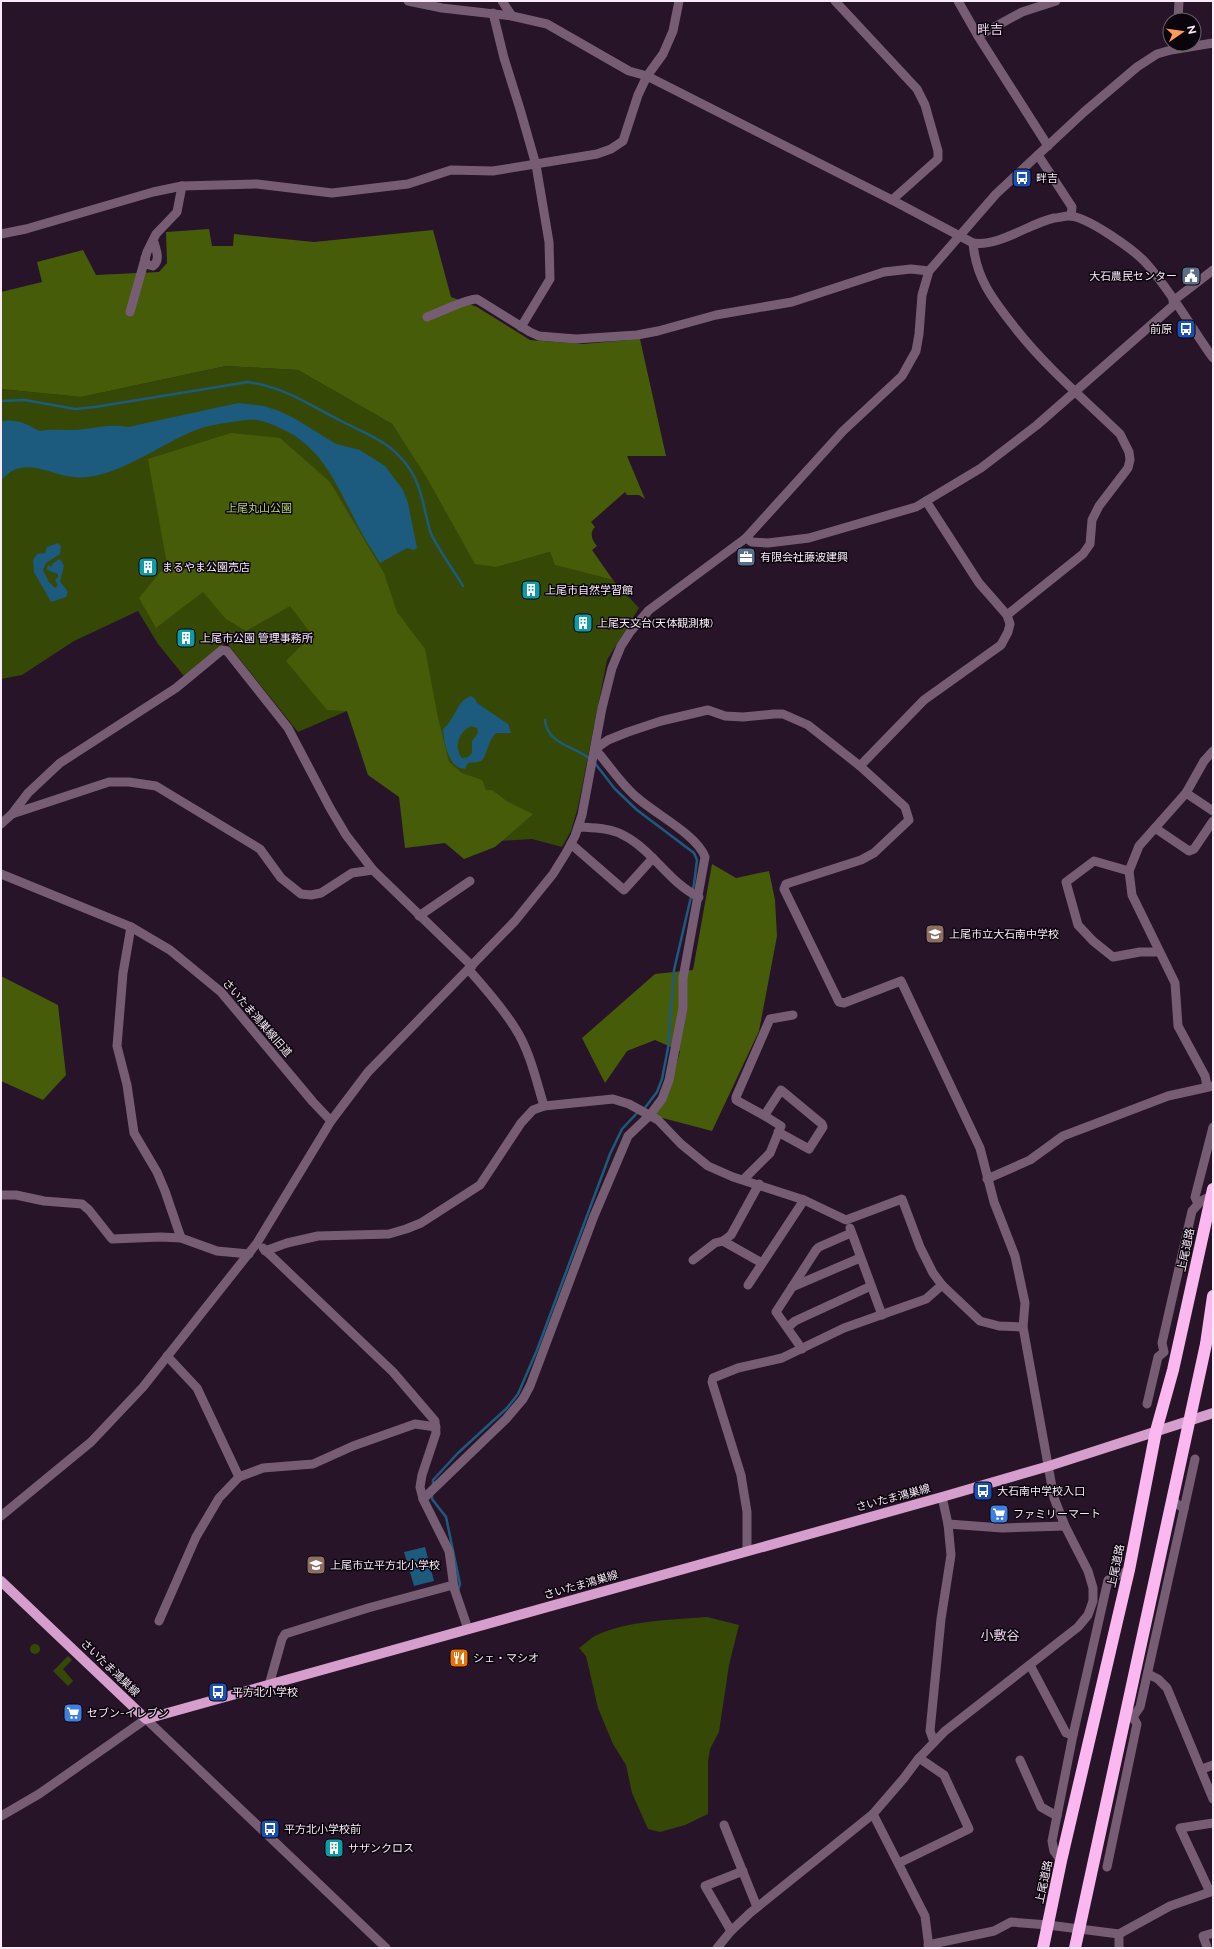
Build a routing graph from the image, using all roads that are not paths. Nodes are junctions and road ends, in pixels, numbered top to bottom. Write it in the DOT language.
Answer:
graph roads {
  1 [pos="408,1"];
  2 [pos="502,1"];
  3 [pos="679,1"];
  4 [pos="835,1"];
  5 [pos="958,1"];
  6 [pos="1056,1"];
  7 [pos="1179,1"];
  8 [pos="1178,12"];
  9 [pos="493,13"];
  10 [pos="512,16"];
  11 [pos="978,36"];
  12 [pos="1213,43"];
  13 [pos="1202,44"];
  14 [pos="1162,52"];
  15 [pos="647,76"];
  16 [pos="1048,146"];
  17 [pos="1038,155"];
  18 [pos="536,165"];
  19 [pos="182,186"];
  20 [pos="892,200"];
  21 [pos="1071,216"];
  22 [pos="1,234"];
  23 [pos="961,236"];
  24 [pos="973,244"];
  25 [pos="1213,270"];
  26 [pos="929,272"];
  27 [pos="1174,302"];
  28 [pos="130,312"];
  29 [pos="427,316"];
  30 [pos="520,327"];
  31 [pos="1213,358"];
  32 [pos="1075,390"];
  33 [pos="926,501"];
  34 [pos="746,538"];
  35 [pos="1007,615"];
  36 [pos="595,749"];
  37 [pos="1213,751"];
  38 [pos="860,766"];
  39 [pos="1186,793"];
  40 [pos="1213,811"];
  41 [pos="12,814"];
  42 [pos="1213,821"];
  43 [pos="1,824"];
  44 [pos="579,827"];
  45 [pos="1154,828"];
  46 [pos="572,844"];
  47 [pos="653,858"];
  48 [pos="373,870"];
  49 [pos="1129,871"];
  50 [pos="1,874"];
  51 [pos="470,881"];
  52 [pos="699,897"];
  53 [pos="419,916"];
  54 [pos="131,927"];
  55 [pos="1160,952"];
  56 [pos="470,968"];
  57 [pos="793,1015"];
  58 [pos="1210,1086"];
  59 [pos="544,1106"];
  60 [pos="650,1115"];
  61 [pos="765,1116"];
  62 [pos="331,1121"];
  63 [pos="1213,1127"];
  64 [pos="778,1132"];
  65 [pos="744,1179"];
  66 [pos="987,1179"];
  67 [pos="759,1184"];
  68 [pos="1212,1193"];
  69 [pos="1,1195"];
  70 [pos="804,1200"];
  71 [pos="1198,1204"];
  72 [pos="846,1220"];
  73 [pos="851,1233"];
  74 [pos="181,1238"];
  75 [pos="723,1241"];
  76 [pos="257,1243"];
  77 [pos="265,1251"];
  78 [pos="249,1254"];
  79 [pos="860,1258"];
  80 [pos="693,1260"];
  81 [pos="762,1263"];
  82 [pos="748,1284"];
  83 [pos="942,1285"];
  84 [pos="871,1286"];
  85 [pos="792,1287"];
  86 [pos="1213,1296"];
  87 [pos="882,1315"];
  88 [pos="788,1327"];
  89 [pos="1023,1327"];
  90 [pos="802,1349"];
  91 [pos="1164,1352"];
  92 [pos="167,1356"];
  93 [pos="1173,1370"];
  94 [pos="1147,1404"];
  95 [pos="1213,1413"];
  96 [pos="1189,1420"];
  97 [pos="436,1428"];
  98 [pos="1156,1432"];
  99 [pos="1195,1459"];
  100 [pos="1049,1466"];
  101 [pos="239,1477"];
  102 [pos="942,1497"];
  103 [pos="422,1499"];
  104 [pos="1172,1500"];
  105 [pos="1184,1509"];
  106 [pos="1,1516"];
  107 [pos="948,1524"];
  108 [pos="1065,1526"];
  109 [pos="747,1551"];
  110 [pos="1129,1570"];
  111 [pos="1,1581"];
  112 [pos="453,1585"];
  113 [pos="1093,1601"];
  114 [pos="1103,1604"];
  115 [pos="159,1621"];
  116 [pos="468,1629"];
  117 [pos="1030,1665"];
  118 [pos="1148,1674"];
  119 [pos="269,1685"];
  120 [pos="146,1719"];
  121 [pos="1128,1719"];
  122 [pos="1073,1735"];
  123 [pos="934,1742"];
  124 [pos="919,1758"];
  125 [pos="1020,1760"];
  126 [pos="1213,1765"];
  127 [pos="1202,1768"];
  128 [pos="1213,1799"];
  129 [pos="873,1814"];
  130 [pos="1,1816"];
  131 [pos="1057,1816"];
  132 [pos="1213,1823"];
  133 [pos="724,1825"];
  134 [pos="1061,1861"];
  135 [pos="899,1863"];
  136 [pos="1107,1867"];
  137 [pos="743,1871"];
  138 [pos="1211,1892"];
  139 [pos="757,1907"];
  140 [pos="1048,1925"];
  141 [pos="1078,1929"];
  142 [pos="731,1931"];
  143 [pos="1213,1933"];
  144 [pos="1119,1934"];
  145 [pos="928,1946"];
  146 [pos="1207,1947"];
  147 [pos="386,1948"];
  148 [pos="717,1948"];
  149 [pos="1043,1948"];
  150 [pos="1075,1948"];
  151 [pos="1119,1948"];
  1 -- 9 [label="street"];
  2 -- 10 [label="street"];
  3 -- 15 [label="street"];
  4 -- 20 [label="street"];
  5 -- 11 [label="street"];
  6 -- 11 [label="street"];
  7 -- 8 [label="street"];
  9 -- 10 [label="street"];
  9 -- 18 [label="street"];
  10 -- 15 [label="street"];
  11 -- 16 [label="street"];
  12 -- 13 [label="street"];
  14 -- 16 [label="street"];
  15 -- 18 [label="street"];
  15 -- 20 [label="street"];
  16 -- 17 [label="street"];
  17 -- 21 [label="street"];
  17 -- 23 [label="street"];
  18 -- 19 [label="street"];
  18 -- 30 [label="street"];
  19 -- 22 [label="street"];
  19 -- 28 [label="street"];
  20 -- 23 [label="street"];
  21 -- 24 [label="street"];
  21 -- 27 [label="street"];
  23 -- 24 [label="street"];
  23 -- 26 [label="street"];
  24 -- 32 [label="street"];
  25 -- 27 [label="street"];
  26 -- 30 [label="street"];
  26 -- 34 [label="street"];
  27 -- 31 [label="street"];
  27 -- 32 [label="street"];
  29 -- 30 [label="street"];
  32 -- 33 [label="street"];
  32 -- 35 [label="street"];
  33 -- 34 [label="street"];
  33 -- 35 [label="street"];
  34 -- 36 [label="street"];
  35 -- 38 [label="street"];
  36 -- 38 [label="street"];
  36 -- 44 [label="street"];
  36 -- 52 [label="street"];
  37 -- 39 [label="street"];
  38 -- 66 [label="street"];
  39 -- 40 [label="street"];
  39 -- 45 [label="street"];
  41 -- 43 [label="street"];
  41 -- 48 [label="street"];
  41 -- 48 [label="street"];
  42 -- 45 [label="street"];
  44 -- 46 [label="street"];
  44 -- 47 [label="street"];
  45 -- 49 [label="street"];
  46 -- 47 [label="street"];
  46 -- 56 [label="street"];
  47 -- 52 [label="street"];
  48 -- 53 [label="street"];
  49 -- 55 [label="street"];
  49 -- 55 [label="street"];
  50 -- 54 [label="street, さいたま鴻巣線旧道"];
  51 -- 53 [label="street"];
  52 -- 60 [label="street"];
  53 -- 56 [label="street"];
  54 -- 62 [label="street, さいたま鴻巣線旧道"];
  54 -- 74 [label="street"];
  55 -- 58 [label="street"];
  56 -- 59 [label="street"];
  56 -- 62 [label="street"];
  57 -- 61 [label="street"];
  58 -- 66 [label="street"];
  59 -- 60 [label="street"];
  59 -- 77 [label="street"];
  60 -- 65 [label="street"];
  60 -- 103 [label="street"];
  61 -- 64 [label="street"];
  61 -- 64 [label="street"];
  62 -- 76 [label="street"];
  63 -- 71 [label="street"];
  64 -- 65 [label="street"];
  65 -- 67 [label="street"];
  66 -- 89 [label="street"];
  67 -- 70 [label="street"];
  67 -- 75 [label="street"];
  68 -- 71 [label="street"];
  68 -- 93 [label="highway, 上尾道路"];
  69 -- 74 [label="street"];
  70 -- 72 [label="street"];
  70 -- 81 [label="street"];
  71 -- 91 [label="street"];
  72 -- 73 [label="street"];
  72 -- 83 [label="street"];
  73 -- 79 [label="street"];
  73 -- 85 [label="street"];
  74 -- 78 [label="street"];
  75 -- 80 [label="street"];
  75 -- 81 [label="street"];
  76 -- 77 [label="street"];
  76 -- 78 [label="street"];
  77 -- 97 [label="street"];
  78 -- 92 [label="street"];
  79 -- 84 [label="street"];
  79 -- 85 [label="street"];
  81 -- 82 [label="street"];
  83 -- 87 [label="street"];
  83 -- 89 [label="street"];
  84 -- 87 [label="street"];
  84 -- 88 [label="street"];
  85 -- 88 [label="street"];
  86 -- 96 [label="highway"];
  87 -- 90 [label="street"];
  88 -- 90 [label="street"];
  89 -- 100 [label="street"];
  90 -- 109 [label="street"];
  91 -- 93 [label="street"];
  91 -- 94 [label="street"];
  92 -- 101 [label="street"];
  92 -- 106 [label="street"];
  93 -- 98 [label="highway, 上尾道路"];
  95 -- 96 [label="main road, さいたま鴻巣線"];
  96 -- 98 [label="main road, さいたま鴻巣線"];
  96 -- 104 [label="highway"];
  97 -- 101 [label="street"];
  97 -- 103 [label="street"];
  98 -- 100 [label="main road, さいたま鴻巣線"];
  98 -- 110 [label="highway, 上尾道路"];
  99 -- 105 [label="street"];
  100 -- 102 [label="main road, さいたま鴻巣線"];
  100 -- 108 [label="street"];
  101 -- 115 [label="street"];
  102 -- 107 [label="street"];
  102 -- 109 [label="main road, さいたま鴻巣線"];
  103 -- 112 [label="street"];
  104 -- 105 [label="street"];
  104 -- 121 [label="highway"];
  105 -- 118 [label="street"];
  107 -- 108 [label="street"];
  107 -- 123 [label="street"];
  108 -- 113 [label="street"];
  109 -- 116 [label="main road, さいたま鴻巣線"];
  110 -- 114 [label="street"];
  110 -- 134 [label="highway, 上尾道路"];
  111 -- 120 [label="main road, さいたま鴻巣線"];
  112 -- 116 [label="street"];
  112 -- 119 [label="street"];
  113 -- 114 [label="street"];
  113 -- 117 [label="street"];
  114 -- 122 [label="street"];
  116 -- 119 [label="main road, さいたま鴻巣線"];
  117 -- 122 [label="street"];
  117 -- 123 [label="street"];
  118 -- 121 [label="street"];
  118 -- 127 [label="street"];
  119 -- 120 [label="main road, さいたま鴻巣線"];
  120 -- 130 [label="street"];
  120 -- 147 [label="street"];
  121 -- 136 [label="street"];
  121 -- 141 [label="highway"];
  122 -- 131 [label="street"];
  123 -- 124 [label="street"];
  124 -- 129 [label="street"];
  124 -- 135 [label="street"];
  125 -- 131 [label="street"];
  126 -- 127 [label="street"];
  127 -- 128 [label="street"];
  129 -- 135 [label="street"];
  129 -- 139 [label="street"];
  131 -- 134 [label="street"];
  132 -- 138 [label="street"];
  133 -- 137 [label="street"];
  134 -- 140 [label="highway, 上尾道路"];
  135 -- 145 [label="street"];
  137 -- 139 [label="street"];
  137 -- 142 [label="street"];
  138 -- 144 [label="street"];
  139 -- 142 [label="street"];
  140 -- 141 [label="street"];
  140 -- 145 [label="street"];
  140 -- 149 [label="highway, 上尾道路"];
  141 -- 144 [label="street"];
  141 -- 150 [label="highway"];
  142 -- 148 [label="street"];
  143 -- 146 [label="street"];
  144 -- 151 [label="street"];
}
